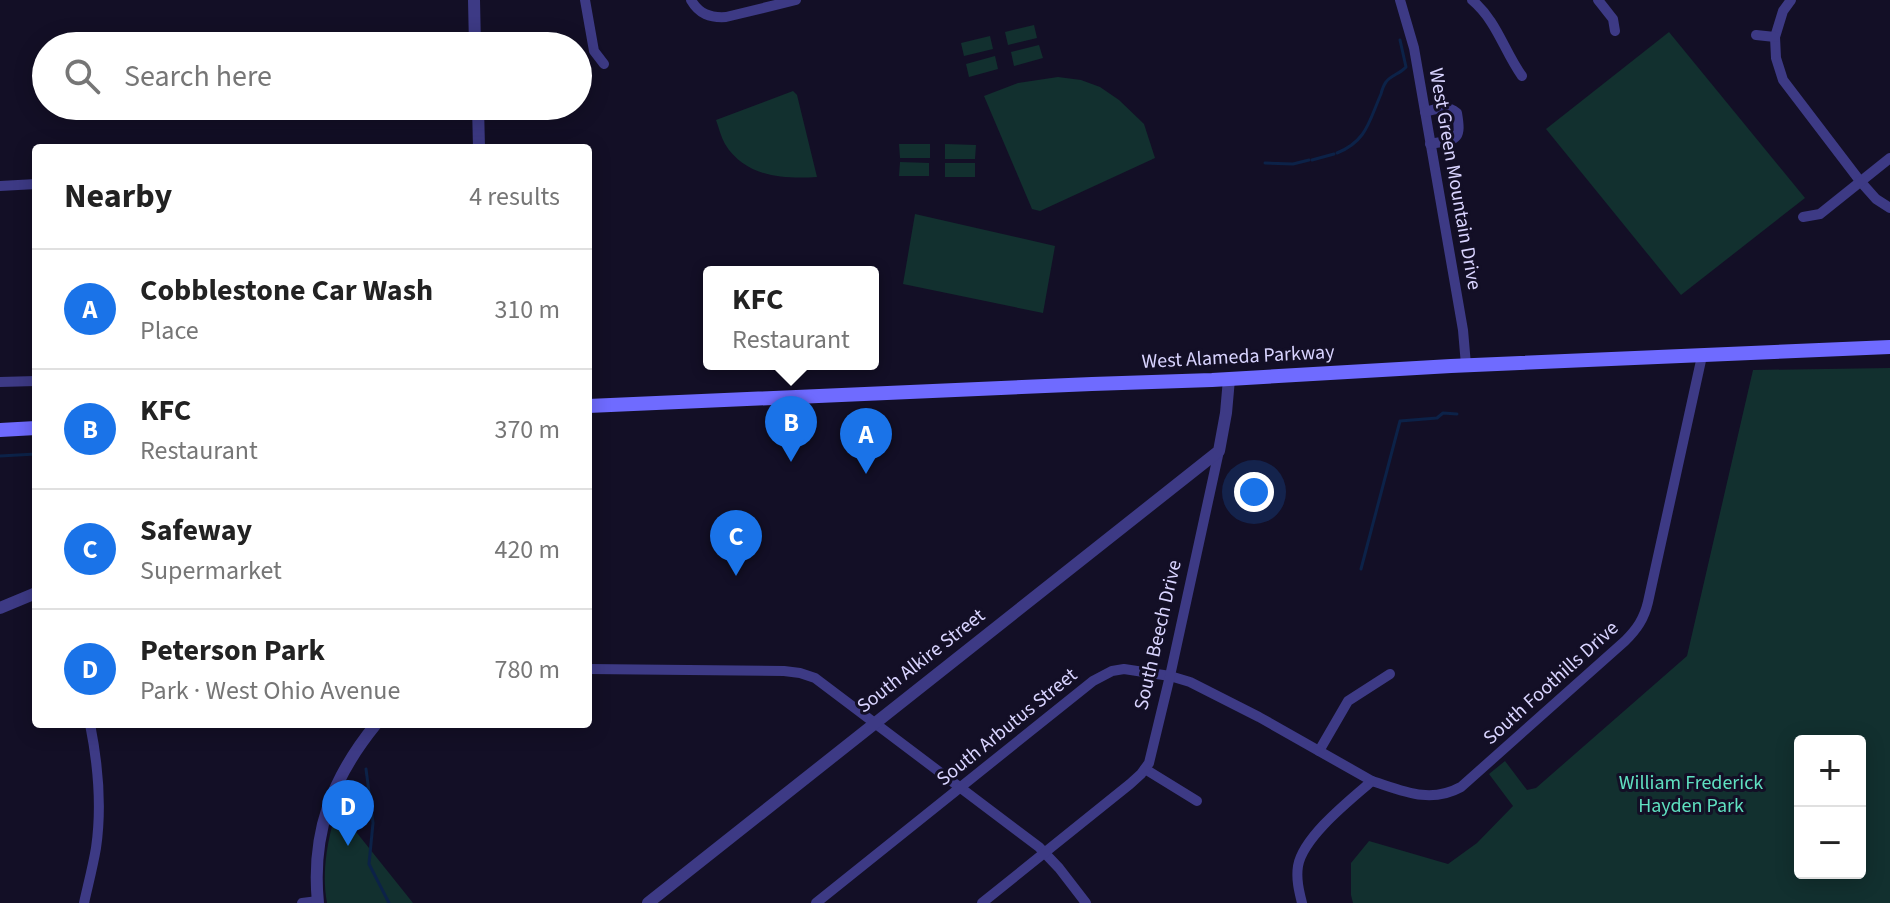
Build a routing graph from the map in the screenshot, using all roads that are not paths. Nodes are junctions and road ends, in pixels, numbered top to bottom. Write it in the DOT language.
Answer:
graph roads {
  1 [pos="474,0"];
  2 [pos="585,0"];
  3 [pos="691,0"];
  4 [pos="796,0"];
  5 [pos="1472,0"];
  6 [pos="1598,0"];
  7 [pos="1791,0"];
  8 [pos="1402,1"];
  9 [pos="1615,31"];
  10 [pos="475,32"];
  11 [pos="590,32"];
  12 [pos="1756,35"];
  13 [pos="1775,37"];
  14 [pos="592,44"];
  15 [pos="604,64"];
  16 [pos="1522,76"];
  17 [pos="1425,112"];
  18 [pos="478,120"];
  19 [pos="479,144"];
  20 [pos="1430,144"];
  21 [pos="1890,158"];
  22 [pos="1860,181"];
  23 [pos="32,184"];
  24 [pos="0,186"];
  25 [pos="1890,208"];
  26 [pos="1803,217"];
  27 [pos="1890,347"];
  28 [pos="1702,356"];
  29 [pos="1466,365"];
  30 [pos="1229,379"];
  31 [pos="32,381"];
  32 [pos="0,382"];
  33 [pos="592,406"];
  34 [pos="32,428"];
  35 [pos="0,430"];
  36 [pos="1219,451"];
  37 [pos="32,595"];
  38 [pos="0,608"];
  39 [pos="592,669"];
  40 [pos="1390,674"];
  41 [pos="1170,676"];
  42 [pos="875,723"];
  43 [pos="91,728"];
  44 [pos="373,728"];
  45 [pos="1319,751"];
  46 [pos="1145,769"];
  47 [pos="1372,781"];
  48 [pos="960,787"];
  49 [pos="1197,801"];
  50 [pos="1045,853"];
  51 [pos="318,902"];
  52 [pos="84,903"];
  53 [pos="302,903"];
  54 [pos="648,903"];
  55 [pos="816,903"];
  56 [pos="982,903"];
  57 [pos="1086,903"];
  58 [pos="1302,903"];
  1 -- 10 [label="street"];
  2 -- 11 [label="street"];
  3 -- 4 [label="street"];
  5 -- 16 [label="street"];
  6 -- 9 [label="street"];
  7 -- 13 [label="street"];
  8 -- 17 [label="street, West Green Mountain Drive"];
  12 -- 13 [label="street"];
  13 -- 22 [label="street"];
  14 -- 15 [label="street"];
  17 -- 20 [label="street, West Green Mountain Drive"];
  17 -- 20 [label="street"];
  18 -- 19 [label="street"];
  20 -- 29 [label="street, West Green Mountain Drive"];
  21 -- 22 [label="street"];
  22 -- 25 [label="street"];
  22 -- 26 [label="street"];
  23 -- 24 [label="street"];
  27 -- 28 [label="main road, West Alameda Parkway"];
  28 -- 29 [label="main road, West Alameda Parkway"];
  28 -- 47 [label="street, South Foothills Drive"];
  29 -- 30 [label="main road, West Alameda Parkway"];
  30 -- 33 [label="main road, West Alameda Parkway"];
  30 -- 36 [label="street, South Beech Drive"];
  31 -- 32 [label="street"];
  34 -- 35 [label="main road"];
  36 -- 41 [label="street, South Beech Drive"];
  36 -- 42 [label="street, South Alkire Street"];
  37 -- 38 [label="street"];
  39 -- 42 [label="street"];
  40 -- 45 [label="street"];
  41 -- 45 [label="street, South Arbutus Street"];
  41 -- 46 [label="street, South Beech Drive"];
  41 -- 48 [label="street, South Arbutus Street"];
  42 -- 48 [label="street"];
  42 -- 54 [label="street, South Alkire Street"];
  43 -- 52 [label="street"];
  44 -- 51 [label="street"];
  45 -- 47 [label="street, South Arbutus Street"];
  46 -- 49 [label="street"];
  46 -- 50 [label="street"];
  47 -- 58 [label="street"];
  48 -- 50 [label="street"];
  48 -- 55 [label="street, South Arbutus Street"];
  50 -- 56 [label="street"];
  50 -- 57 [label="street"];
  51 -- 53 [label="street"];
}
